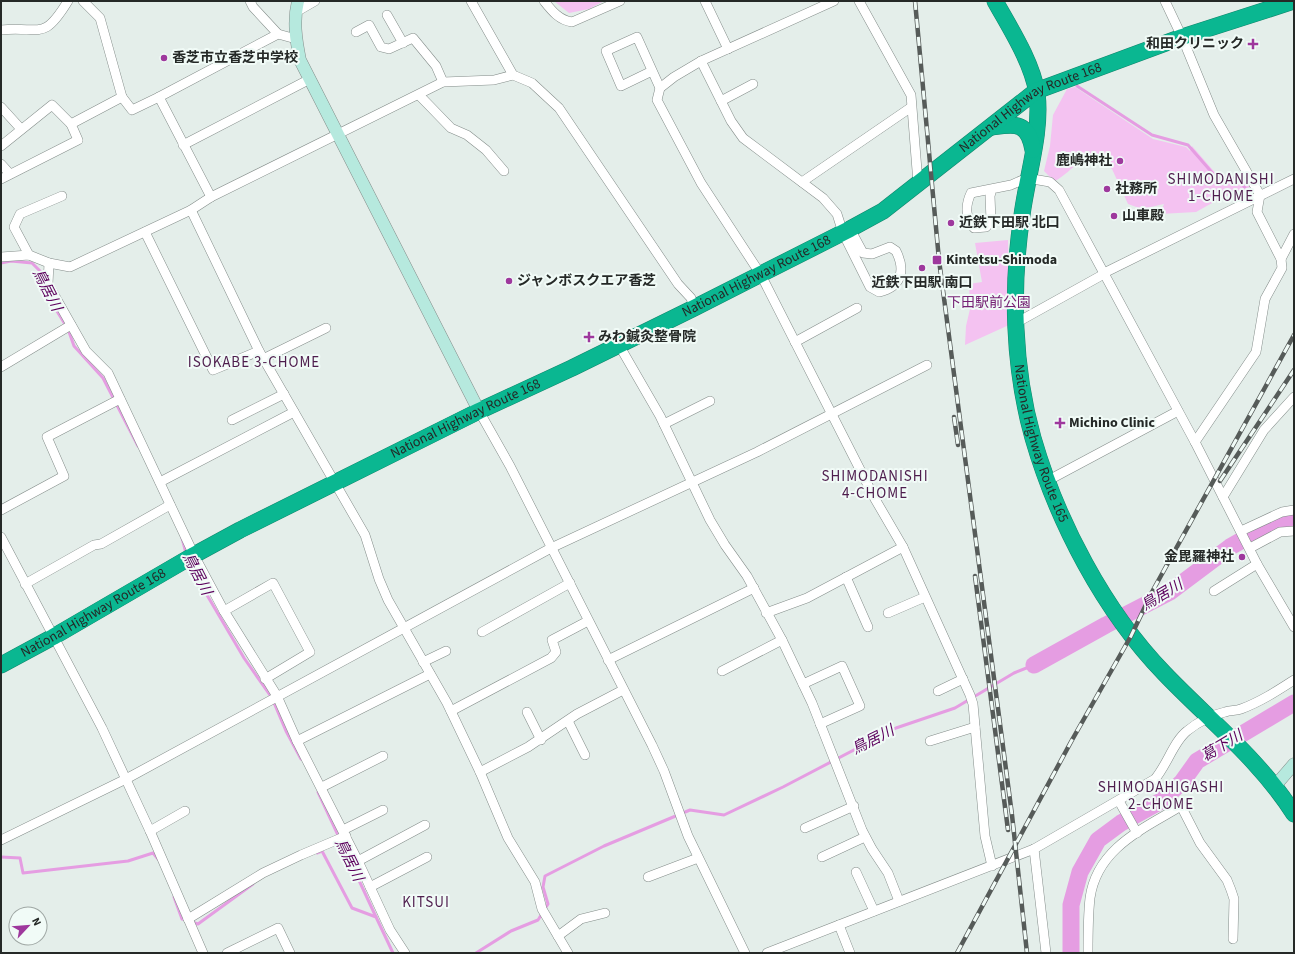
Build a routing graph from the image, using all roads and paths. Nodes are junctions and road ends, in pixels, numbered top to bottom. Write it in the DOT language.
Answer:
graph roads {
  1 [pos="68,1"];
  2 [pos="83,1"];
  3 [pos="250,1"];
  4 [pos="315,1"];
  5 [pos="471,1"];
  6 [pos="544,1"];
  7 [pos="620,1"];
  8 [pos="705,1"];
  9 [pos="834,1"];
  10 [pos="859,1"];
  11 [pos="995,1"];
  12 [pos="1165,1"];
  13 [pos="1294,1"];
  14 [pos="297,6"];
  15 [pos="387,15"];
  16 [pos="1,30"];
  17 [pos="356,32"];
  18 [pos="278,34"];
  19 [pos="1182,37"];
  20 [pos="296,39"];
  21 [pos="403,43"];
  22 [pos="728,49"];
  23 [pos="702,61"];
  24 [pos="652,70"];
  25 [pos="513,75"];
  26 [pos="310,79"];
  27 [pos="443,82"];
  28 [pos="753,84"];
  29 [pos="660,88"];
  30 [pos="1036,91"];
  31 [pos="419,94"];
  32 [pos="122,97"];
  33 [pos="159,97"];
  34 [pos="721,101"];
  35 [pos="1,107"];
  36 [pos="910,108"];
  37 [pos="71,124"];
  38 [pos="991,127"];
  39 [pos="22,129"];
  40 [pos="338,134"];
  41 [pos="183,144"];
  42 [pos="1,146"];
  43 [pos="1033,150"];
  44 [pos="1,164"];
  45 [pos="504,171"];
  46 [pos="10,174"];
  47 [pos="1027,178"];
  48 [pos="1,179"];
  49 [pos="1294,179"];
  50 [pos="802,182"];
  51 [pos="918,183"];
  52 [pos="992,189"];
  53 [pos="62,196"];
  54 [pos="1260,196"];
  55 [pos="211,197"];
  56 [pos="191,210"];
  57 [pos="846,231"];
  58 [pos="145,232"];
  59 [pos="1294,234"];
  60 [pos="29,255"];
  61 [pos="1,257"];
  62 [pos="1281,259"];
  63 [pos="49,263"];
  64 [pos="1104,273"];
  65 [pos="761,275"];
  66 [pos="694,308"];
  67 [pos="857,308"];
  68 [pos="1016,323"];
  69 [pos="71,325"];
  70 [pos="326,328"];
  71 [pos="795,342"];
  72 [pos="619,345"];
  73 [pos="261,355"];
  74 [pos="927,366"];
  75 [pos="1,367"];
  76 [pos="284,394"];
  77 [pos="1294,397"];
  78 [pos="120,398"];
  79 [pos="710,400"];
  80 [pos="479,411"];
  81 [pos="1178,411"];
  82 [pos="294,412"];
  83 [pos="832,414"];
  84 [pos="232,420"];
  85 [pos="664,424"];
  86 [pos="1195,442"];
  87 [pos="691,481"];
  88 [pos="1046,481"];
  89 [pos="160,482"];
  90 [pos="336,482"];
  91 [pos="1223,498"];
  92 [pos="170,505"];
  93 [pos="1,510"];
  94 [pos="1294,510"];
  95 [pos="1241,531"];
  96 [pos="1294,531"];
  97 [pos="1,537"];
  98 [pos="903,547"];
  99 [pos="551,548"];
  100 [pos="1250,548"];
  101 [pos="188,558"];
  102 [pos="1257,564"];
  103 [pos="846,577"];
  104 [pos="570,583"];
  105 [pos="25,584"];
  106 [pos="754,588"];
  107 [pos="1214,591"];
  108 [pos="925,597"];
  109 [pos="224,611"];
  110 [pos="766,613"];
  111 [pos="888,613"];
  112 [pos="588,621"];
  113 [pos="868,627"];
  114 [pos="1294,627"];
  115 [pos="404,628"];
  116 [pos="482,632"];
  117 [pos="53,637"];
  118 [pos="782,640"];
  119 [pos="446,651"];
  120 [pos="608,660"];
  121 [pos="423,662"];
  122 [pos="1,665"];
  123 [pos="722,671"];
  124 [pos="430,674"];
  125 [pos="265,679"];
  126 [pos="963,679"];
  127 [pos="1294,680"];
  128 [pos="803,684"];
  129 [pos="624,690"];
  130 [pos="938,691"];
  131 [pos="273,698"];
  132 [pos="451,711"];
  133 [pos="527,712"];
  134 [pos="1211,720"];
  135 [pos="568,721"];
  136 [pos="820,724"];
  137 [pos="974,727"];
  138 [pos="297,740"];
  139 [pos="541,740"];
  140 [pos="930,741"];
  141 [pos="585,755"];
  142 [pos="383,756"];
  143 [pos="1294,764"];
  144 [pos="480,772"];
  145 [pos="126,779"];
  146 [pos="1275,786"];
  147 [pos="322,787"];
  148 [pos="1119,801"];
  149 [pos="854,806"];
  150 [pos="384,810"];
  151 [pos="185,811"];
  152 [pos="1294,814"];
  153 [pos="425,825"];
  154 [pos="805,828"];
  155 [pos="150,831"];
  156 [pos="345,833"];
  157 [pos="1137,833"];
  158 [pos="865,837"];
  159 [pos="1,840"];
  160 [pos="1034,849"];
  161 [pos="822,856"];
  162 [pos="427,857"];
  163 [pos="698,858"];
  164 [pos="358,861"];
  165 [pos="992,866"];
  166 [pos="856,872"];
  167 [pos="648,877"];
  168 [pos="370,887"];
  169 [pos="899,901"];
  170 [pos="874,911"];
  171 [pos="605,913"];
  172 [pos="190,922"];
  173 [pos="839,925"];
  174 [pos="558,936"];
  175 [pos="1233,939"];
  176 [pos="203,953"];
  177 [pos="227,953"];
  178 [pos="290,953"];
  179 [pos="405,953"];
  180 [pos="568,953"];
  181 [pos="745,953"];
  182 [pos="767,953"];
  183 [pos="850,953"];
  184 [pos="1046,953"];
  185 [pos="1088,953"];
  1 -- 16 [label="street"];
  2 -- 32 [label="street"];
  3 -- 18 [label="street"];
  4 -- 14 [label="street"];
  5 -- 25 [label="street"];
  6 -- 7 [label="street"];
  8 -- 22 [label="street"];
  9 -- 22 [label="street"];
  10 -- 36 [label="street"];
  11 -- 30 [label="highway, National Highway Route 165"];
  12 -- 19 [label="street"];
  13 -- 19 [label="highway, National Highway Route 168"];
  14 -- 20 [label="street"];
  15 -- 21 [label="street"];
  17 -- 21 [label="street"];
  18 -- 20 [label="street"];
  18 -- 33 [label="street"];
  19 -- 30 [label="highway, National Highway Route 168"];
  19 -- 54 [label="street"];
  20 -- 26 [label="street"];
  21 -- 27 [label="street"];
  22 -- 23 [label="street"];
  23 -- 29 [label="street"];
  23 -- 34 [label="street"];
  24 -- 24 [label="street"];
  24 -- 29 [label="street"];
  25 -- 27 [label="street"];
  25 -- 66 [label="street"];
  26 -- 40 [label="street"];
  26 -- 41 [label="street"];
  27 -- 31 [label="street"];
  28 -- 34 [label="street"];
  29 -- 65 [label="street"];
  30 -- 38 [label="highway, National Highway Route 168"];
  30 -- 43 [label="highway, National Highway Route 165"];
  31 -- 40 [label="street"];
  31 -- 45 [label="street"];
  32 -- 33 [label="street"];
  32 -- 37 [label="street"];
  33 -- 41 [label="street"];
  34 -- 50 [label="street"];
  35 -- 39 [label="street"];
  36 -- 50 [label="street"];
  36 -- 51 [label="street"];
  37 -- 39 [label="street"];
  37 -- 46 [label="street"];
  38 -- 43 [label="highway"];
  38 -- 51 [label="highway, National Highway Route 168"];
  39 -- 42 [label="street"];
  40 -- 55 [label="street"];
  40 -- 80 [label="street"];
  41 -- 55 [label="street"];
  43 -- 47 [label="highway, National Highway Route 165"];
  44 -- 46 [label="street"];
  46 -- 48 [label="street"];
  47 -- 52 [label="street"];
  47 -- 64 [label="street"];
  47 -- 68 [label="highway, National Highway Route 165"];
  49 -- 54 [label="street"];
  50 -- 57 [label="street"];
  51 -- 57 [label="highway, National Highway Route 168"];
  52 -- 52 [label="street"];
  53 -- 60 [label="street"];
  54 -- 62 [label="street"];
  54 -- 64 [label="street"];
  55 -- 56 [label="street"];
  56 -- 58 [label="street"];
  56 -- 73 [label="street"];
  57 -- 57 [label="street"];
  57 -- 65 [label="highway, National Highway Route 168"];
  58 -- 63 [label="street"];
  58 -- 73 [label="street"];
  59 -- 62 [label="street"];
  60 -- 61 [label="street"];
  60 -- 63 [label="street"];
  62 -- 86 [label="street"];
  63 -- 69 [label="street"];
  64 -- 68 [label="street"];
  64 -- 81 [label="street"];
  65 -- 66 [label="highway, National Highway Route 168"];
  65 -- 71 [label="street"];
  66 -- 72 [label="highway, National Highway Route 168"];
  67 -- 71 [label="street"];
  68 -- 88 [label="highway, National Highway Route 165"];
  69 -- 75 [label="street"];
  69 -- 78 [label="street"];
  70 -- 73 [label="street"];
  71 -- 83 [label="street"];
  72 -- 80 [label="highway, National Highway Route 168"];
  72 -- 85 [label="street"];
  73 -- 76 [label="street"];
  74 -- 83 [label="street"];
  76 -- 82 [label="street"];
  76 -- 84 [label="street"];
  77 -- 91 [label="street"];
  78 -- 89 [label="street"];
  78 -- 93 [label="street"];
  79 -- 85 [label="street"];
  80 -- 90 [label="highway, National Highway Route 168"];
  80 -- 99 [label="street"];
  81 -- 86 [label="street"];
  81 -- 88 [label="street"];
  82 -- 89 [label="street"];
  82 -- 90 [label="street"];
  83 -- 87 [label="street"];
  83 -- 98 [label="street"];
  85 -- 87 [label="street"];
  86 -- 91 [label="street"];
  87 -- 99 [label="street"];
  87 -- 106 [label="street"];
  88 -- 134 [label="highway, National Highway Route 165"];
  89 -- 92 [label="street"];
  90 -- 101 [label="highway, National Highway Route 168"];
  90 -- 115 [label="street"];
  91 -- 95 [label="street"];
  92 -- 101 [label="street"];
  92 -- 105 [label="street"];
  94 -- 95 [label="street"];
  95 -- 100 [label="street"];
  96 -- 100 [label="street"];
  97 -- 105 [label="street"];
  98 -- 103 [label="street"];
  98 -- 108 [label="street"];
  99 -- 104 [label="street"];
  99 -- 115 [label="street"];
  100 -- 102 [label="street"];
  101 -- 109 [label="street"];
  101 -- 117 [label="highway, National Highway Route 168"];
  102 -- 107 [label="street"];
  102 -- 114 [label="street"];
  103 -- 110 [label="street"];
  103 -- 113 [label="street"];
  104 -- 112 [label="street"];
  104 -- 116 [label="street"];
  105 -- 117 [label="street"];
  106 -- 110 [label="street"];
  106 -- 120 [label="street"];
  108 -- 111 [label="street"];
  108 -- 126 [label="street"];
  109 -- 125 [label="street"];
  109 -- 125 [label="street"];
  110 -- 118 [label="street"];
  112 -- 120 [label="street"];
  112 -- 132 [label="street"];
  115 -- 121 [label="street"];
  115 -- 131 [label="street"];
  117 -- 122 [label="highway, National Highway Route 168"];
  117 -- 145 [label="street"];
  118 -- 123 [label="street"];
  118 -- 128 [label="street"];
  119 -- 121 [label="street"];
  120 -- 129 [label="street"];
  121 -- 124 [label="street"];
  124 -- 132 [label="street"];
  124 -- 138 [label="street"];
  125 -- 131 [label="street"];
  126 -- 130 [label="street"];
  126 -- 137 [label="street"];
  127 -- 134 [label="street"];
  128 -- 136 [label="street"];
  128 -- 136 [label="street"];
  129 -- 135 [label="street"];
  129 -- 163 [label="street"];
  131 -- 138 [label="street"];
  131 -- 145 [label="street"];
  132 -- 144 [label="street"];
  133 -- 139 [label="street"];
  134 -- 146 [label="highway, National Highway Route 165"];
  134 -- 148 [label="street"];
  135 -- 139 [label="street"];
  135 -- 141 [label="street"];
  136 -- 149 [label="street"];
  137 -- 140 [label="street"];
  137 -- 165 [label="street"];
  138 -- 147 [label="street"];
  139 -- 144 [label="street"];
  142 -- 147 [label="street"];
  143 -- 146 [label="street"];
  144 -- 174 [label="street"];
  145 -- 155 [label="street"];
  145 -- 159 [label="street"];
  146 -- 152 [label="highway, National Highway Route 165"];
  147 -- 156 [label="street"];
  148 -- 157 [label="street"];
  148 -- 160 [label="street"];
  149 -- 154 [label="street"];
  149 -- 158 [label="street"];
  150 -- 156 [label="street"];
  151 -- 155 [label="street"];
  153 -- 164 [label="street"];
  155 -- 172 [label="street"];
  156 -- 164 [label="street"];
  156 -- 172 [label="street"];
  157 -- 175 [label="street"];
  157 -- 185 [label="street"];
  158 -- 161 [label="street"];
  158 -- 169 [label="street"];
  160 -- 165 [label="street"];
  160 -- 184 [label="street"];
  162 -- 168 [label="street"];
  163 -- 167 [label="street"];
  163 -- 181 [label="street"];
  164 -- 168 [label="street"];
  165 -- 169 [label="street"];
  166 -- 170 [label="street"];
  168 -- 179 [label="street"];
  169 -- 170 [label="street"];
  170 -- 173 [label="street"];
  171 -- 174 [label="street"];
  172 -- 176 [label="street"];
  173 -- 182 [label="street"];
  173 -- 183 [label="street"];
  174 -- 180 [label="street"];
  177 -- 178 [label="street"];
}
